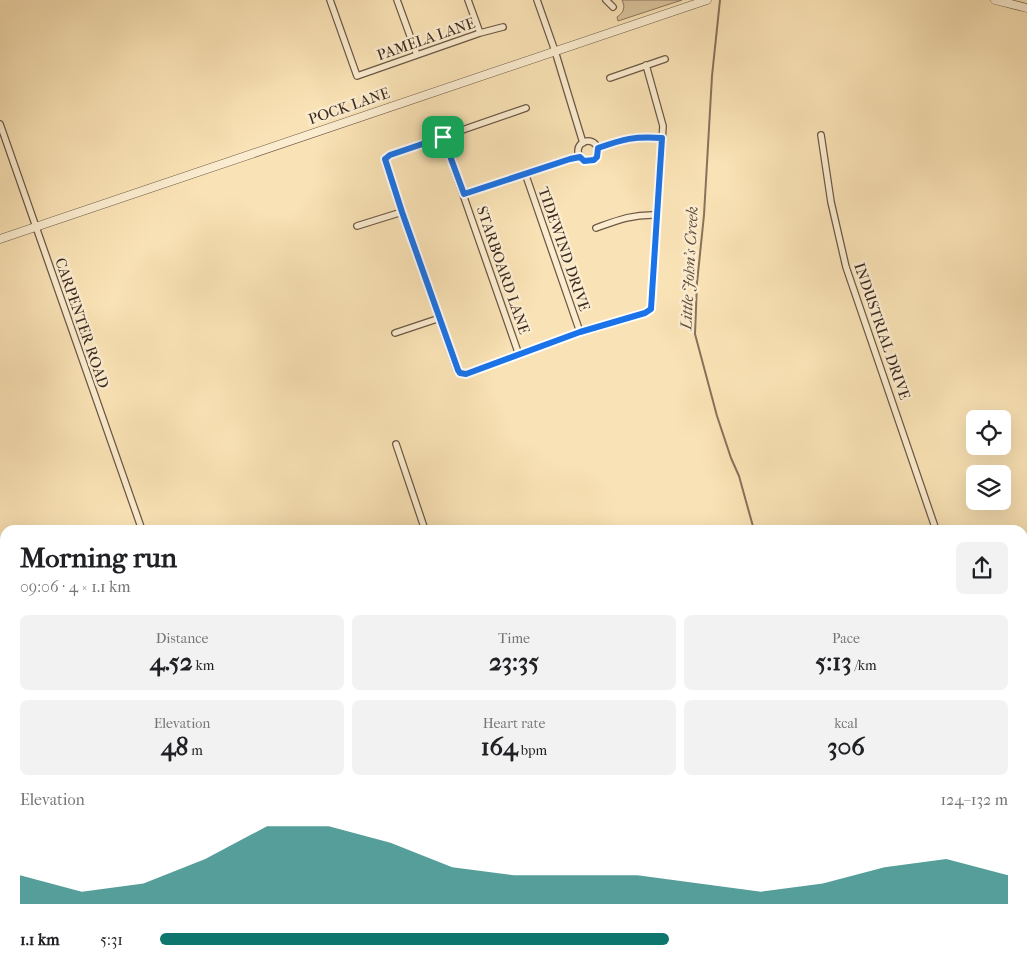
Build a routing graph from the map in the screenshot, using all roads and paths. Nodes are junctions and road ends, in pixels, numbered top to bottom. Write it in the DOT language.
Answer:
graph roads {
  1 [pos="330,0"];
  2 [pos="397,0"];
  3 [pos="468,0"];
  4 [pos="537,0"];
  5 [pos="606,0"];
  6 [pos="707,0"];
  7 [pos="995,0"];
  8 [pos="613,7"];
  9 [pos="1027,8"];
  10 [pos="503,27"];
  11 [pos="480,34"];
  12 [pos="555,51"];
  13 [pos="417,55"];
  14 [pos="665,59"];
  15 [pos="646,65"];
  16 [pos="610,78"];
  17 [pos="526,108"];
  18 [pos="0,124"];
  19 [pos="821,135"];
  20 [pos="443,137"];
  21 [pos="662,138"];
  22 [pos="583,143"];
  23 [pos="598,148"];
  24 [pos="580,157"];
  25 [pos="525,173"];
  26 [pos="464,194"];
  27 [pos="402,212"];
  28 [pos="657,215"];
  29 [pos="357,226"];
  30 [pos="36,228"];
  31 [pos="596,228"];
  32 [pos="0,239"];
  33 [pos="440,318"];
  34 [pos="580,332"];
  35 [pos="395,333"];
  36 [pos="519,355"];
  37 [pos="396,444"];
  38 [pos="140,525"];
  39 [pos="423,525"];
  40 [pos="934,525"];
  1 -- 13 [label="street, PAMELA LANE"];
  2 -- 13 [label="street"];
  3 -- 11 [label="street"];
  4 -- 12 [label="street"];
  5 -- 8 [label="street"];
  6 -- 12 [label="street, POCK LANE"];
  7 -- 9 [label="street"];
  10 -- 11 [label="street, PAMELA LANE"];
  11 -- 13 [label="street, PAMELA LANE"];
  12 -- 22 [label="street"];
  12 -- 30 [label="street, POCK LANE"];
  14 -- 15 [label="street"];
  15 -- 16 [label="street"];
  15 -- 21 [label="street"];
  17 -- 20 [label="street"];
  18 -- 30 [label="street, CARPENTER ROAD"];
  19 -- 40 [label="street, INDUSTRIAL DRIVE"];
  20 -- 26 [label="street, STARBOARD LANE"];
  20 -- 27 [label="street"];
  21 -- 23 [label="street"];
  21 -- 28 [label="street"];
  22 -- 23 [label="street"];
  22 -- 24 [label="street"];
  23 -- 24 [label="street"];
  24 -- 25 [label="street"];
  25 -- 26 [label="street"];
  25 -- 34 [label="street, TIDEWIND DRIVE"];
  26 -- 36 [label="street, STARBOARD LANE"];
  27 -- 29 [label="street"];
  27 -- 33 [label="street"];
  28 -- 31 [label="street"];
  28 -- 34 [label="street"];
  30 -- 32 [label="street, POCK LANE"];
  30 -- 38 [label="street, CARPENTER ROAD"];
  33 -- 35 [label="street"];
  33 -- 36 [label="street"];
  34 -- 36 [label="street"];
  37 -- 39 [label="street"];
}
